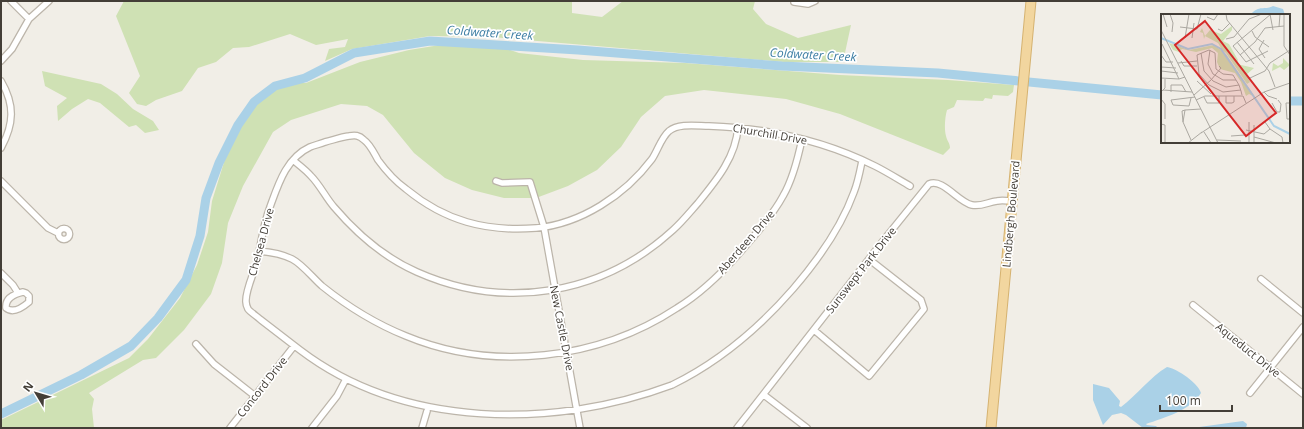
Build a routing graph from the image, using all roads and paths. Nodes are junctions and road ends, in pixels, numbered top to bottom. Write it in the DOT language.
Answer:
graph roads {
  1 [pos="11,1"];
  2 [pos="49,1"];
  3 [pos="815,1"];
  4 [pos="1031,1"];
  5 [pos="794,2"];
  6 [pos="29,19"];
  7 [pos="1,61"];
  8 [pos="1,81"];
  9 [pos="738,127"];
  10 [pos="358,136"];
  11 [pos="802,139"];
  12 [pos="1,148"];
  13 [pos="293,160"];
  14 [pos="862,161"];
  15 [pos="1,181"];
  16 [pos="496,181"];
  17 [pos="910,186"];
  18 [pos="1012,201"];
  19 [pos="544,227"];
  20 [pos="58,233"];
  21 [pos="259,251"];
  22 [pos="870,260"];
  23 [pos="1,273"];
  24 [pos="1261,279"];
  25 [pos="554,290"];
  26 [pos="18,293"];
  27 [pos="1193,305"];
  28 [pos="1303,313"];
  29 [pos="1303,327"];
  30 [pos="814,330"];
  31 [pos="196,344"];
  32 [pos="294,346"];
  33 [pos="567,352"];
  34 [pos="1270,368"];
  35 [pos="346,379"];
  36 [pos="1250,394"];
  37 [pos="1303,394"];
  38 [pos="764,395"];
  39 [pos="255,396"];
  40 [pos="427,411"];
  41 [pos="578,415"];
  42 [pos="561,417"];
  43 [pos="496,420"];
  44 [pos="516,420"];
  45 [pos="542,420"];
  46 [pos="230,428"];
  47 [pos="312,428"];
  48 [pos="422,428"];
  49 [pos="580,428"];
  50 [pos="737,428"];
  51 [pos="807,428"];
  52 [pos="991,428"];
  1 -- 6 [label="street"];
  2 -- 6 [label="street"];
  3 -- 5 [label="street"];
  4 -- 18 [label="main road, Lindbergh Boulevard"];
  6 -- 7 [label="street"];
  8 -- 12 [label="street"];
  9 -- 11 [label="street, Churchill Drive"];
  9 -- 19 [label="street, Churchill Drive"];
  9 -- 25 [label="street"];
  10 -- 13 [label="street, Chelsea Drive"];
  10 -- 19 [label="street, Churchill Drive"];
  11 -- 14 [label="street, Churchill Drive"];
  11 -- 33 [label="street, Aberdeen Drive"];
  13 -- 21 [label="street, Chelsea Drive"];
  13 -- 25 [label="street"];
  14 -- 17 [label="street, Churchill Drive"];
  14 -- 41 [label="street"];
  15 -- 20 [label="street"];
  16 -- 19 [label="street, New Castle Drive"];
  18 -- 22 [label="street, Sunswept Park Drive"];
  18 -- 52 [label="main road, Lindbergh Boulevard"];
  19 -- 25 [label="street, New Castle Drive"];
  21 -- 32 [label="street, Chelsea Drive"];
  21 -- 33 [label="street, Aberdeen Drive"];
  22 -- 30 [label="street, Sunswept Park Drive"];
  22 -- 30 [label="street"];
  23 -- 26 [label="street"];
  24 -- 28 [label="street"];
  25 -- 33 [label="street, New Castle Drive"];
  27 -- 34 [label="street, Aqueduct Drive"];
  29 -- 34 [label="street"];
  30 -- 38 [label="street, Sunswept Park Drive"];
  31 -- 39 [label="street"];
  32 -- 35 [label="street"];
  32 -- 39 [label="street, Concord Drive"];
  33 -- 41 [label="street, New Castle Drive"];
  34 -- 36 [label="street"];
  34 -- 37 [label="street, Aqueduct Drive"];
  35 -- 40 [label="street"];
  35 -- 47 [label="street"];
  38 -- 50 [label="street, Sunswept Park Drive"];
  38 -- 51 [label="street"];
  39 -- 46 [label="street, Concord Drive"];
  40 -- 43 [label="street"];
  40 -- 48 [label="street"];
  41 -- 42 [label="street"];
  41 -- 49 [label="street, New Castle Drive"];
  44 -- 45 [label="street"];
}
